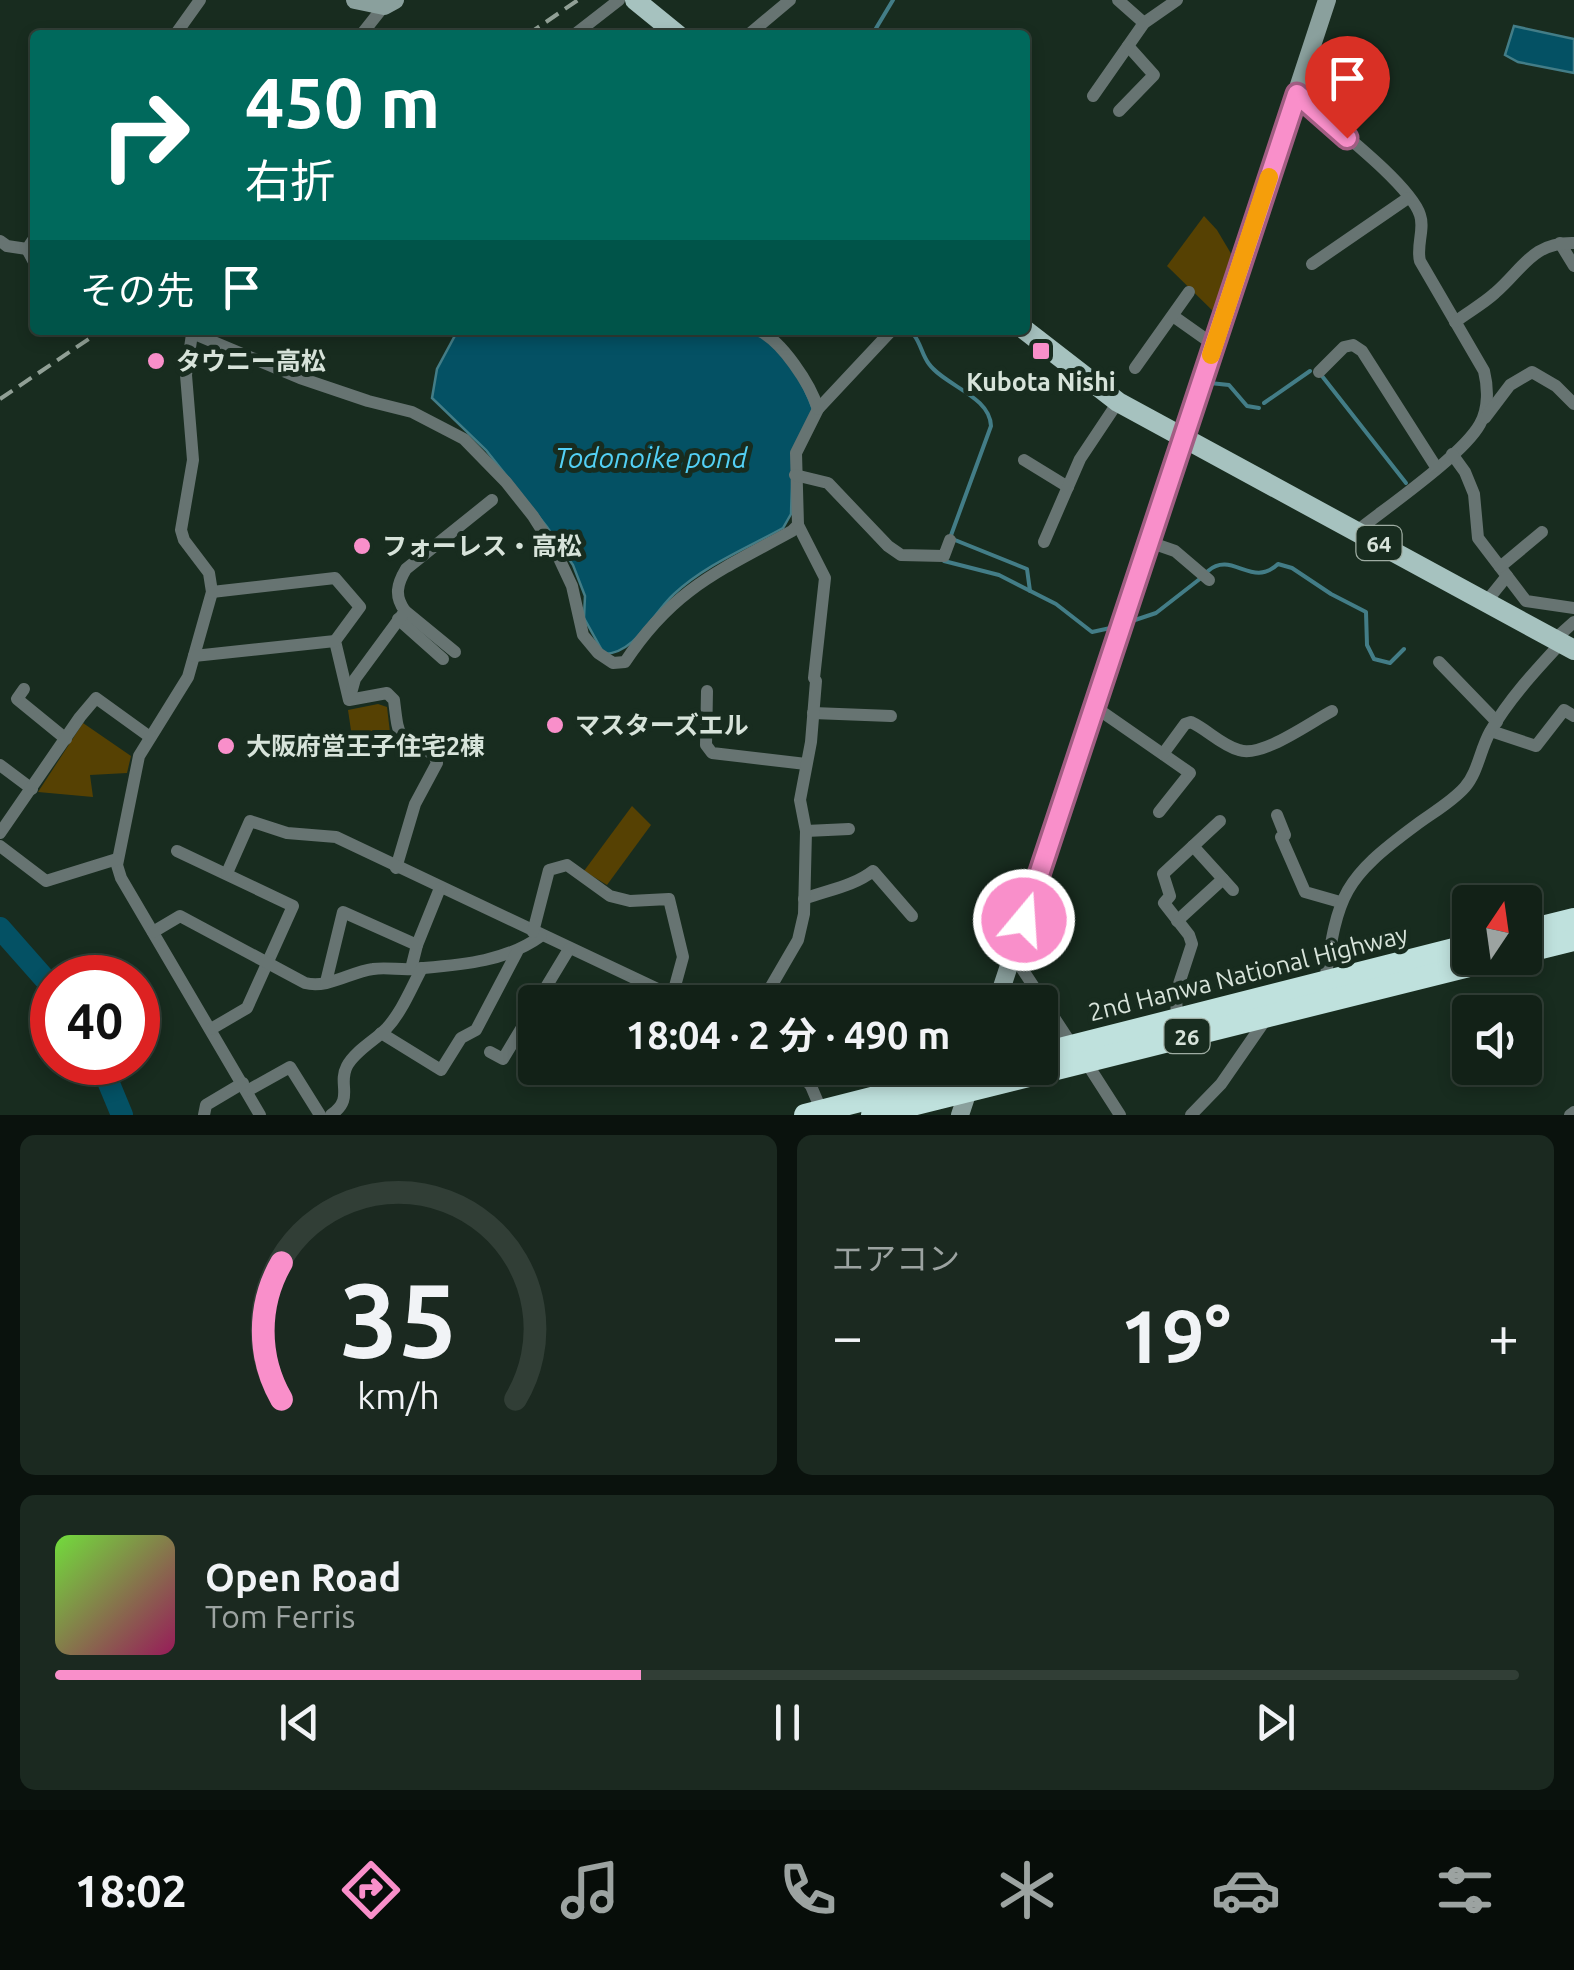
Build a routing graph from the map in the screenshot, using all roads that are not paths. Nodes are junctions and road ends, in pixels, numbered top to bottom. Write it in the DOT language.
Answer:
graph roads {
  1 [pos="200,0"];
  2 [pos="354,0"];
  3 [pos="619,0"];
  4 [pos="635,0"];
  5 [pos="790,0"];
  6 [pos="1118,0"];
  7 [pos="1177,0"];
  8 [pos="1327,0"];
  9 [pos="390,3"];
  10 [pos="1144,23"];
  11 [pos="593,28"];
  12 [pos="179,30"];
  13 [pos="366,30"];
  14 [pos="672,30"];
  15 [pos="754,30"];
  16 [pos="1128,46"];
  17 [pos="1297,94"];
  18 [pos="1093,96"];
  19 [pos="1118,111"];
  20 [pos="1408,198"];
  21 [pos="0,241"];
  22 [pos="30,243"];
  23 [pos="1567,243"];
  24 [pos="1312,264"];
  25 [pos="1574,266"];
  26 [pos="1189,292"];
  27 [pos="1173,316"];
  28 [pos="1455,322"];
  29 [pos="1030,334"];
  30 [pos="188,335"];
  31 [pos="196,335"];
  32 [pos="766,335"];
  33 [pos="887,335"];
  34 [pos="1214,344"];
  35 [pos="1135,368"];
  36 [pos="1319,372"];
  37 [pos="1486,381"];
  38 [pos="1507,389"];
  39 [pos="1118,402"];
  40 [pos="1574,404"];
  41 [pos="818,409"];
  42 [pos="1480,424"];
  43 [pos="1184,438"];
  44 [pos="1452,454"];
  45 [pos="1024,460"];
  46 [pos="1436,467"];
  47 [pos="794,476"];
  48 [pos="1068,486"];
  49 [pos="492,500"];
  50 [pos="798,525"];
  51 [pos="1357,531"];
  52 [pos="1542,532"];
  53 [pos="950,540"];
  54 [pos="1044,542"];
  55 [pos="1149,542"];
  56 [pos="1504,571"];
  57 [pos="1209,580"];
  58 [pos="212,592"];
  59 [pos="1486,602"];
  60 [pos="1574,608"];
  61 [pos="402,615"];
  62 [pos="1574,622"];
  63 [pos="334,641"];
  64 [pos="1563,644"];
  65 [pos="448,655"];
  66 [pos="194,656"];
  67 [pos="1438,662"];
  68 [pos="24,688"];
  69 [pos="706,691"];
  70 [pos="349,700"];
  71 [pos="1095,707"];
  72 [pos="1332,711"];
  73 [pos="814,713"];
  74 [pos="892,716"];
  75 [pos="1574,716"];
  76 [pos="1494,727"];
  77 [pos="150,737"];
  78 [pos="66,739"];
  79 [pos="1162,754"];
  80 [pos="806,764"];
  81 [pos="0,765"];
  82 [pos="32,789"];
  83 [pos="1159,812"];
  84 [pos="1277,815"];
  85 [pos="1220,822"];
  86 [pos="850,830"];
  87 [pos="806,831"];
  88 [pos="0,833"];
  89 [pos="0,846"];
  90 [pos="1193,846"];
  91 [pos="177,851"];
  92 [pos="116,859"];
  93 [pos="396,868"];
  94 [pos="226,873"];
  95 [pos="1223,879"];
  96 [pos="440,888"];
  97 [pos="1233,890"];
  98 [pos="804,899"];
  99 [pos="1340,902"];
  100 [pos="912,916"];
  101 [pos="1177,920"];
  102 [pos="153,932"];
  103 [pos="537,934"];
  104 [pos="1542,934"];
  105 [pos="1572,938"];
  106 [pos="417,945"];
  107 [pos="1542,947"];
  108 [pos="569,949"];
  109 [pos="1452,950"];
  110 [pos="518,952"];
  111 [pos="1013,955"];
  112 [pos="268,961"];
  113 [pos="416,968"];
  114 [pos="1452,970"];
  115 [pos="326,982"];
  116 [pos="1325,982"];
  117 [pos="644,984"];
  118 [pos="547,985"];
  119 [pos="681,985"];
  120 [pos="772,985"];
  121 [pos="1003,985"];
  122 [pos="1268,1016"];
  123 [pos="1177,1020"];
  124 [pos="211,1029"];
  125 [pos="381,1033"];
  126 [pos="518,1034"];
  127 [pos="490,1052"];
  128 [pos="1079,1053"];
  129 [pos="1058,1054"];
  130 [pos="1058,1057"];
  131 [pos="810,1085"];
  132 [pos="933,1085"];
  133 [pos="949,1085"];
  134 [pos="972,1085"];
  135 [pos="245,1087"];
  136 [pos="1197,1112"];
  137 [pos="817,1114"];
  138 [pos="204,1115"];
  139 [pos="260,1115"];
  140 [pos="320,1115"];
  141 [pos="331,1115"];
  142 [pos="872,1115"];
  143 [pos="960,1115"];
  144 [pos="1120,1115"];
  1 -- 12 [label="street"];
  2 -- 9 [label="street"];
  3 -- 11 [label="street"];
  4 -- 14 [label="main road"];
  5 -- 15 [label="street"];
  6 -- 10 [label="street"];
  7 -- 10 [label="street"];
  8 -- 17 [label="street"];
  9 -- 13 [label="street"];
  10 -- 16 [label="street"];
  16 -- 18 [label="street"];
  16 -- 19 [label="street"];
  17 -- 20 [label="street"];
  17 -- 34 [label="street"];
  20 -- 24 [label="street"];
  20 -- 28 [label="street"];
  21 -- 22 [label="street"];
  23 -- 25 [label="street"];
  23 -- 28 [label="street"];
  26 -- 27 [label="street"];
  27 -- 34 [label="street"];
  27 -- 35 [label="street"];
  28 -- 37 [label="street"];
  29 -- 39 [label="main road, 64"];
  30 -- 58 [label="street"];
  31 -- 50 [label="street"];
  32 -- 41 [label="street"];
  33 -- 41 [label="street"];
  34 -- 43 [label="street"];
  36 -- 46 [label="street"];
  37 -- 38 [label="street"];
  37 -- 42 [label="street"];
  38 -- 40 [label="street"];
  38 -- 42 [label="street"];
  39 -- 43 [label="main road, 64"];
  39 -- 48 [label="street"];
  41 -- 47 [label="street"];
  42 -- 44 [label="street"];
  43 -- 51 [label="main road, 64"];
  43 -- 55 [label="street"];
  44 -- 46 [label="street"];
  44 -- 56 [label="street"];
  45 -- 48 [label="street"];
  46 -- 51 [label="street"];
  47 -- 50 [label="street"];
  47 -- 53 [label="street"];
  48 -- 54 [label="street"];
  49 -- 61 [label="street"];
  50 -- 73 [label="street"];
  51 -- 59 [label="main road, 64"];
  52 -- 56 [label="street"];
  55 -- 57 [label="street"];
  55 -- 71 [label="street"];
  56 -- 59 [label="street"];
  56 -- 60 [label="street"];
  58 -- 63 [label="street"];
  58 -- 66 [label="street"];
  59 -- 64 [label="main road, 64"];
  61 -- 65 [label="street"];
  61 -- 70 [label="street"];
  62 -- 64 [label="street"];
  63 -- 66 [label="street"];
  63 -- 70 [label="street"];
  64 -- 76 [label="street"];
  66 -- 77 [label="street"];
  67 -- 76 [label="street"];
  68 -- 78 [label="street"];
  69 -- 80 [label="street"];
  70 -- 93 [label="street"];
  71 -- 79 [label="street"];
  71 -- 111 [label="street"];
  72 -- 79 [label="street"];
  73 -- 74 [label="street"];
  73 -- 80 [label="street"];
  75 -- 76 [label="street"];
  76 -- 99 [label="street"];
  77 -- 78 [label="street"];
  77 -- 92 [label="street"];
  78 -- 82 [label="street"];
  79 -- 83 [label="street"];
  80 -- 87 [label="street"];
  81 -- 82 [label="street"];
  82 -- 88 [label="street"];
  84 -- 99 [label="street"];
  85 -- 90 [label="street"];
  86 -- 87 [label="street"];
  87 -- 98 [label="street"];
  89 -- 92 [label="street"];
  90 -- 95 [label="street"];
  90 -- 101 [label="street"];
  91 -- 94 [label="street"];
  92 -- 102 [label="street"];
  93 -- 94 [label="street"];
  93 -- 96 [label="street"];
  94 -- 112 [label="street"];
  95 -- 97 [label="street"];
  95 -- 101 [label="street"];
  96 -- 103 [label="street"];
  96 -- 106 [label="street"];
  98 -- 100 [label="street"];
  98 -- 120 [label="street"];
  99 -- 116 [label="street"];
  101 -- 123 [label="street"];
  102 -- 112 [label="street"];
  102 -- 124 [label="street"];
  103 -- 108 [label="street"];
  103 -- 110 [label="street"];
  103 -- 119 [label="street"];
  104 -- 105 [label="highway"];
  105 -- 107 [label="highway"];
  106 -- 113 [label="street"];
  106 -- 115 [label="street"];
  108 -- 117 [label="street"];
  108 -- 118 [label="street"];
  109 -- 116 [label="highway, 2nd Hanwa National Highway / 26"];
  110 -- 113 [label="street"];
  110 -- 125 [label="street"];
  111 -- 121 [label="street"];
  111 -- 128 [label="street"];
  112 -- 115 [label="street"];
  112 -- 124 [label="street"];
  113 -- 115 [label="street"];
  113 -- 125 [label="street"];
  114 -- 122 [label="highway, 2nd Hanwa National Highway / 26"];
  116 -- 123 [label="highway, 2nd Hanwa National Highway / 26"];
  122 -- 128 [label="highway, 2nd Hanwa National Highway / 26"];
  122 -- 136 [label="street"];
  123 -- 128 [label="highway, 2nd Hanwa National Highway / 26"];
  124 -- 135 [label="street"];
  125 -- 141 [label="street"];
  126 -- 127 [label="street"];
  128 -- 129 [label="highway, 2nd Hanwa National Highway / 26"];
  128 -- 130 [label="highway, 2nd Hanwa National Highway / 26"];
  128 -- 144 [label="street"];
  131 -- 137 [label="street"];
  132 -- 137 [label="highway, 2nd Hanwa National Highway / 26"];
  133 -- 142 [label="highway, 2nd Hanwa National Highway / 26"];
  134 -- 143 [label="street"];
  135 -- 138 [label="street"];
  135 -- 139 [label="street"];
  135 -- 140 [label="street"];
}
